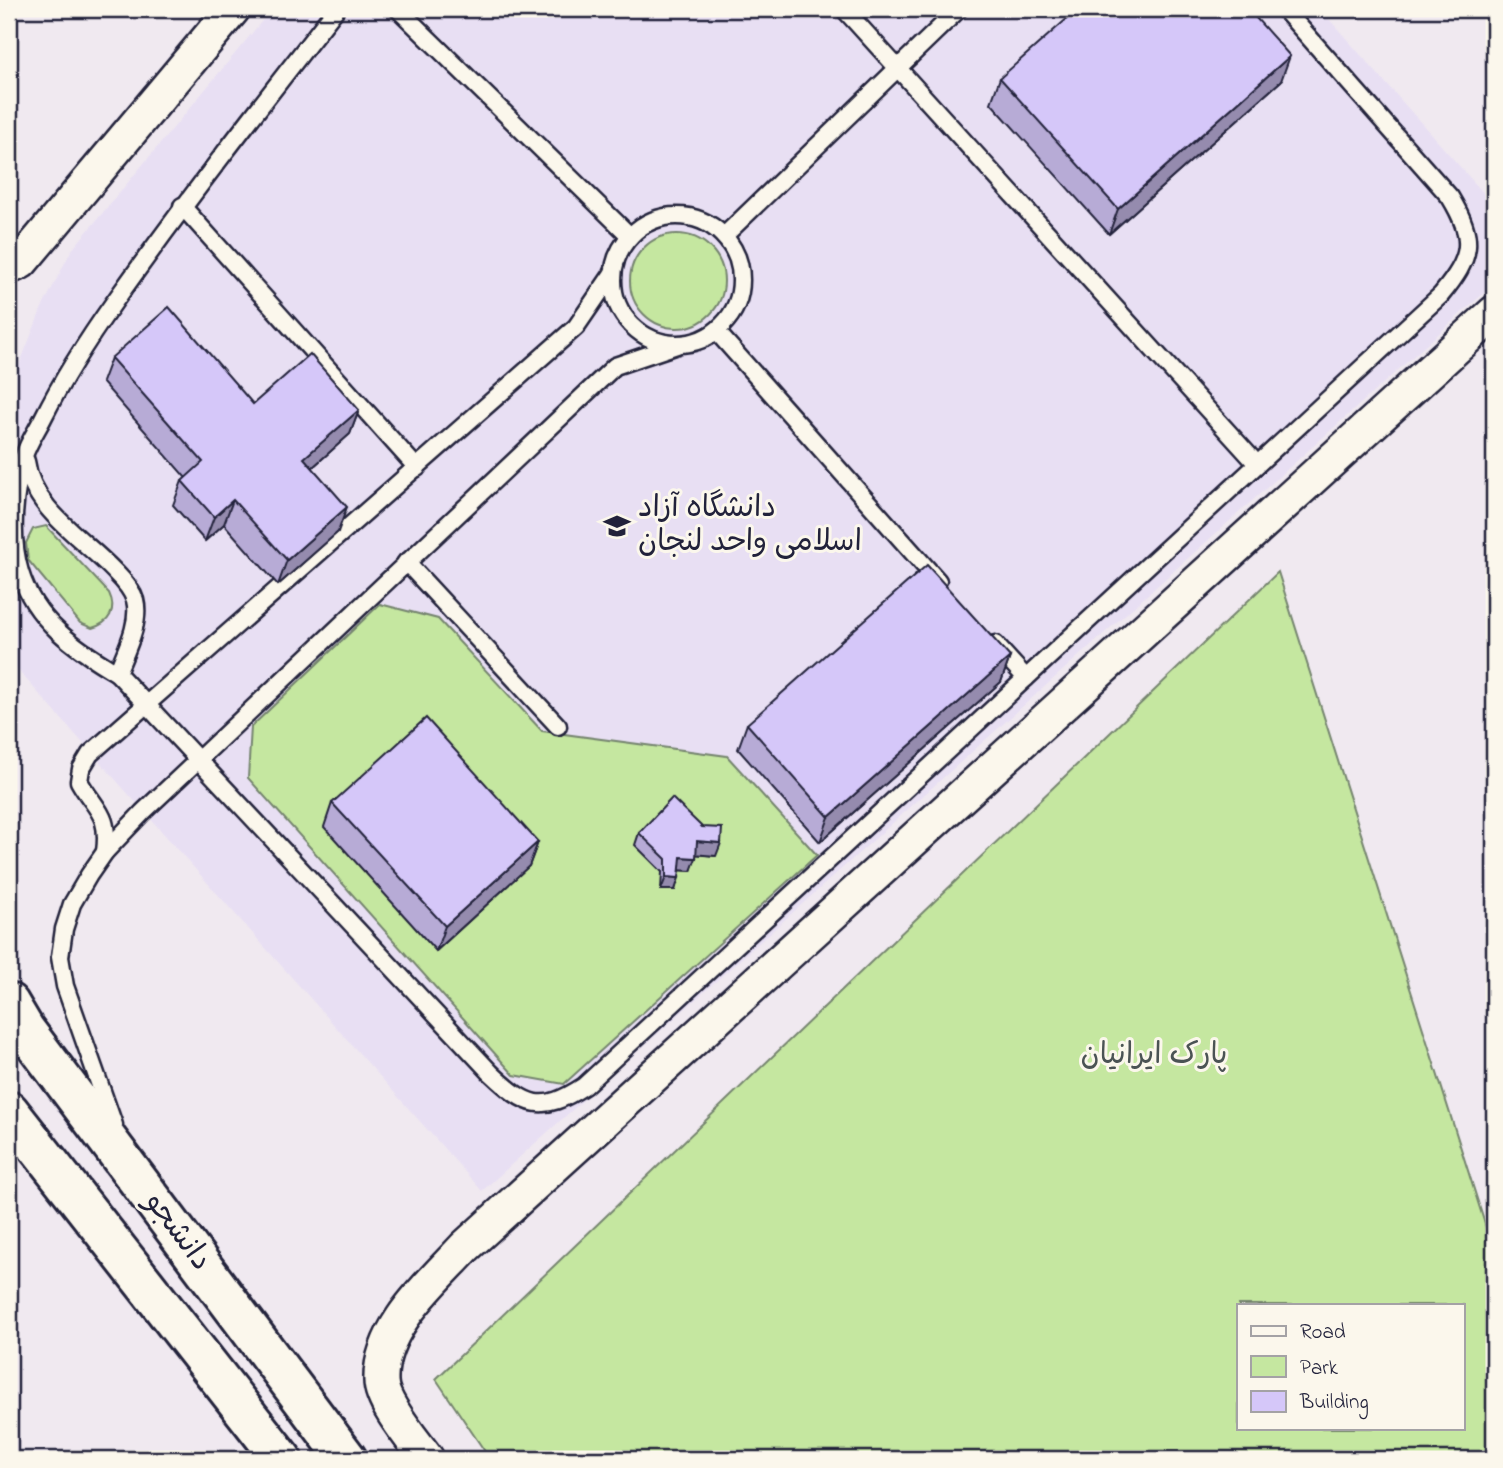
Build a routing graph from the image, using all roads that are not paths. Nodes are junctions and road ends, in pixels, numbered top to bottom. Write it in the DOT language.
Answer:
graph roads {
  1 [pos="233,9"];
  2 [pos="336,9"];
  3 [pos="398,9"];
  4 [pos="844,9"];
  5 [pos="959,9"];
  6 [pos="1284,9"];
  7 [pos="898,68"];
  8 [pos="182,206"];
  9 [pos="630,236"];
  10 [pos="724,236"];
  11 [pos="12,272"];
  12 [pos="612,274"];
  13 [pos="1494,313"];
  14 [pos="716,332"];
  15 [pos="677,345"];
  16 [pos="25,454"];
  17 [pos="1258,464"];
  18 [pos="417,468"];
  19 [pos="406,562"];
  20 [pos="953,597"];
  21 [pos="980,627"];
  22 [pos="117,673"];
  23 [pos="1026,678"];
  24 [pos="147,705"];
  25 [pos="558,726"];
  26 [pos="197,759"];
  27 [pos="105,852"];
  28 [pos="9,1003"];
  29 [pos="9,1111"];
  30 [pos="128,1167"];
  31 [pos="282,1459"];
  32 [pos="347,1459"];
  33 [pos="427,1459"];
  1 -- 11 [label="street"];
  2 -- 8 [label="lane"];
  3 -- 9 [label="lane"];
  4 -- 7 [label="lane"];
  5 -- 7 [label="lane"];
  6 -- 17 [label="lane"];
  7 -- 10 [label="lane"];
  7 -- 17 [label="lane"];
  8 -- 16 [label="lane"];
  8 -- 18 [label="lane"];
  9 -- 10 [label="lane"];
  9 -- 12 [label="lane"];
  10 -- 14 [label="lane"];
  12 -- 15 [label="lane"];
  12 -- 18 [label="lane"];
  13 -- 33 [label="street"];
  14 -- 15 [label="lane"];
  14 -- 20 [label="lane"];
  15 -- 19 [label="lane"];
  16 -- 22 [label="lane"];
  16 -- 22 [label="lane"];
  17 -- 23 [label="lane"];
  18 -- 24 [label="lane"];
  19 -- 25 [label="lane"];
  19 -- 26 [label="lane"];
  21 -- 23 [label="lane"];
  22 -- 24 [label="lane"];
  23 -- 26 [label="lane"];
  24 -- 26 [label="lane"];
  24 -- 27 [label="lane"];
  26 -- 27 [label="lane"];
  27 -- 30 [label="lane"];
  28 -- 30 [label="main road, دانشجو"];
  29 -- 31 [label="main road, دانشجو"];
  30 -- 32 [label="main road, دانشجو"];
}
